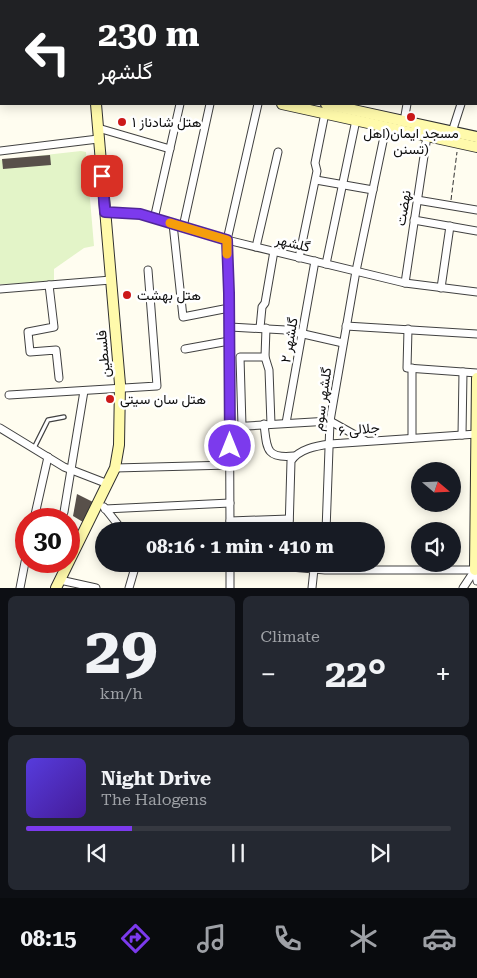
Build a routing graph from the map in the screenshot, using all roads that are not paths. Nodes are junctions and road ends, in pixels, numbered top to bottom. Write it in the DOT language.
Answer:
graph roads {
  1 [pos="96,105"];
  2 [pos="180,105"];
  3 [pos="210,105"];
  4 [pos="258,105"];
  5 [pos="291,105"];
  6 [pos="407,105"];
  7 [pos="461,105"];
  8 [pos="325,109"];
  9 [pos="356,120"];
  10 [pos="404,121"];
  11 [pos="386,127"];
  12 [pos="98,128"];
  13 [pos="452,132"];
  14 [pos="427,136"];
  15 [pos="477,137"];
  16 [pos="98,139"];
  17 [pos="477,147"];
  18 [pos="170,149"];
  19 [pos="0,151"];
  20 [pos="278,152"];
  21 [pos="316,180"];
  22 [pos="343,185"];
  23 [pos="373,190"];
  24 [pos="417,200"];
  25 [pos="477,210"];
  26 [pos="105,212"];
  27 [pos="154,219"];
  28 [pos="414,220"];
  29 [pos="173,224"];
  30 [pos="450,226"];
  31 [pos="184,227"];
  32 [pos="477,231"];
  33 [pos="227,240"];
  34 [pos="256,247"];
  35 [pos="274,252"];
  36 [pos="300,258"];
  37 [pos="315,262"];
  38 [pos="326,264"];
  39 [pos="148,270"];
  40 [pos="356,271"];
  41 [pos="111,280"];
  42 [pos="404,283"];
  43 [pos="49,285"];
  44 [pos="441,288"];
  45 [pos="0,289"];
  46 [pos="477,292"];
  47 [pos="230,308"];
  48 [pos="346,326"];
  49 [pos="230,327"];
  50 [pos="263,328"];
  51 [pos="408,329"];
  52 [pos="303,333"];
  53 [pos="477,334"];
  54 [pos="230,341"];
  55 [pos="343,342"];
  56 [pos="185,349"];
  57 [pos="266,357"];
  58 [pos="412,368"];
  59 [pos="463,372"];
  60 [pos="477,373"];
  61 [pos="59,378"];
  62 [pos="477,384"];
  63 [pos="120,389"];
  64 [pos="84,391"];
  65 [pos="9,395"];
  66 [pos="64,417"];
  67 [pos="330,421"];
  68 [pos="286,423"];
  69 [pos="268,424"];
  70 [pos="242,426"];
  71 [pos="230,427"];
  72 [pos="0,428"];
  73 [pos="476,435"];
  74 [pos="462,436"];
  75 [pos="412,438"];
  76 [pos="366,441"];
  77 [pos="330,444"];
  78 [pos="34,448"];
  79 [pos="294,456"];
  80 [pos="48,457"];
  81 [pos="230,465"];
  82 [pos="115,468"];
  83 [pos="71,469"];
  84 [pos="108,484"];
  85 [pos="230,503"];
  86 [pos="102,505"];
  87 [pos="36,508"];
  88 [pos="65,508"];
  89 [pos="476,510"];
  90 [pos="289,519"];
  91 [pos="230,521"];
  92 [pos="116,522"];
  93 [pos="326,522"];
  94 [pos="385,570"];
  95 [pos="134,572"];
  96 [pos="229,572"];
  97 [pos="314,572"];
  98 [pos="23,573"];
  99 [pos="476,574"];
  100 [pos="58,584"];
  101 [pos="20,588"];
  102 [pos="96,588"];
  103 [pos="129,588"];
  104 [pos="230,588"];
  105 [pos="312,588"];
  106 [pos="463,588"];
  1 -- 12 [label="main road, فلسطین"];
  2 -- 18 [label="street"];
  3 -- 31 [label="street"];
  4 -- 33 [label="street"];
  5 -- 8 [label="main road"];
  6 -- 10 [label="street"];
  7 -- 13 [label="street"];
  8 -- 9 [label="main road"];
  8 -- 10 [label="main road"];
  8 -- 21 [label="street"];
  9 -- 11 [label="main road"];
  9 -- 22 [label="street"];
  10 -- 13 [label="main road"];
  11 -- 14 [label="main road"];
  11 -- 23 [label="street, گلشهر سوم"];
  12 -- 16 [label="main road, فلسطین"];
  12 -- 18 [label="street"];
  13 -- 15 [label="main road"];
  14 -- 17 [label="main road"];
  14 -- 24 [label="street, نهضت"];
  16 -- 19 [label="street"];
  16 -- 26 [label="main road, فلسطین"];
  18 -- 27 [label="street"];
  20 -- 34 [label="street"];
  21 -- 22 [label="street"];
  21 -- 36 [label="street"];
  22 -- 23 [label="street"];
  22 -- 38 [label="street"];
  23 -- 40 [label="street, گلشهر سوم"];
  24 -- 25 [label="street"];
  24 -- 28 [label="street, نهضت"];
  26 -- 27 [label="street, گلشهر"];
  26 -- 41 [label="main road, فلسطین"];
  27 -- 29 [label="street, گلشهر"];
  28 -- 30 [label="street"];
  28 -- 42 [label="street, نهضت"];
  29 -- 31 [label="street, گلشهر"];
  29 -- 47 [label="street"];
  30 -- 32 [label="street"];
  30 -- 44 [label="street"];
  31 -- 33 [label="street, گلشهر"];
  33 -- 34 [label="street, گلشهر"];
  33 -- 47 [label="street"];
  34 -- 35 [label="street, گلشهر"];
  35 -- 36 [label="street, گلشهر"];
  35 -- 50 [label="street"];
  36 -- 37 [label="street, گلشهر"];
  37 -- 38 [label="street, گلشهر"];
  37 -- 52 [label="street, گلشهر ۲"];
  38 -- 40 [label="street, گلشهر"];
  39 -- 63 [label="street"];
  40 -- 42 [label="street, گلشهر"];
  40 -- 48 [label="street, گلشهر سوم"];
  41 -- 43 [label="street"];
  41 -- 63 [label="main road, فلسطین"];
  42 -- 44 [label="street, گلشهر"];
  43 -- 45 [label="street"];
  43 -- 61 [label="street"];
  44 -- 46 [label="street, گلشهر"];
  47 -- 49 [label="street"];
  48 -- 51 [label="street"];
  48 -- 55 [label="street, گلشهر سوم"];
  49 -- 50 [label="street"];
  49 -- 54 [label="street"];
  50 -- 52 [label="street"];
  50 -- 57 [label="street"];
  51 -- 53 [label="street"];
  51 -- 58 [label="street"];
  52 -- 55 [label="street"];
  52 -- 68 [label="street, گلشهر ۲"];
  54 -- 56 [label="street"];
  54 -- 71 [label="street"];
  55 -- 67 [label="street, گلشهر سوم"];
  57 -- 69 [label="street"];
  57 -- 70 [label="street"];
  58 -- 59 [label="street"];
  58 -- 75 [label="street"];
  59 -- 60 [label="street"];
  59 -- 74 [label="street"];
  62 -- 73 [label="main road"];
  63 -- 64 [label="street"];
  63 -- 82 [label="main road, فلسطین"];
  64 -- 65 [label="street"];
  64 -- 83 [label="street"];
  66 -- 78 [label="lane"];
  67 -- 68 [label="street"];
  67 -- 76 [label="street"];
  67 -- 77 [label="street, گلشهر سوم"];
  68 -- 69 [label="street"];
  69 -- 70 [label="street"];
  69 -- 79 [label="street"];
  70 -- 71 [label="street"];
  71 -- 81 [label="street"];
  72 -- 78 [label="street"];
  73 -- 74 [label="street, جلالی ۶"];
  73 -- 89 [label="main road"];
  74 -- 75 [label="street, جلالی ۶"];
  75 -- 76 [label="street, جلالی ۶"];
  76 -- 77 [label="street, جلالی ۶"];
  77 -- 79 [label="street, جلالی ۶"];
  77 -- 93 [label="street, گلشهر سوم"];
  78 -- 80 [label="street"];
  79 -- 90 [label="street"];
  80 -- 83 [label="street"];
  80 -- 87 [label="street"];
  81 -- 82 [label="street"];
  81 -- 85 [label="street"];
  82 -- 84 [label="main road, فلسطین"];
  83 -- 84 [label="street"];
  83 -- 88 [label="street"];
  84 -- 86 [label="main road, فلسطین"];
  85 -- 86 [label="street"];
  85 -- 91 [label="street"];
  86 -- 92 [label="street"];
  86 -- 100 [label="main road, فلسطین"];
  89 -- 99 [label="main road"];
  90 -- 91 [label="street"];
  94 -- 99 [label="street"];
  95 -- 103 [label="street"];
  96 -- 104 [label="street"];
  97 -- 105 [label="street"];
  98 -- 101 [label="street"];
  99 -- 106 [label="street"];
  100 -- 102 [label="street"];
}
